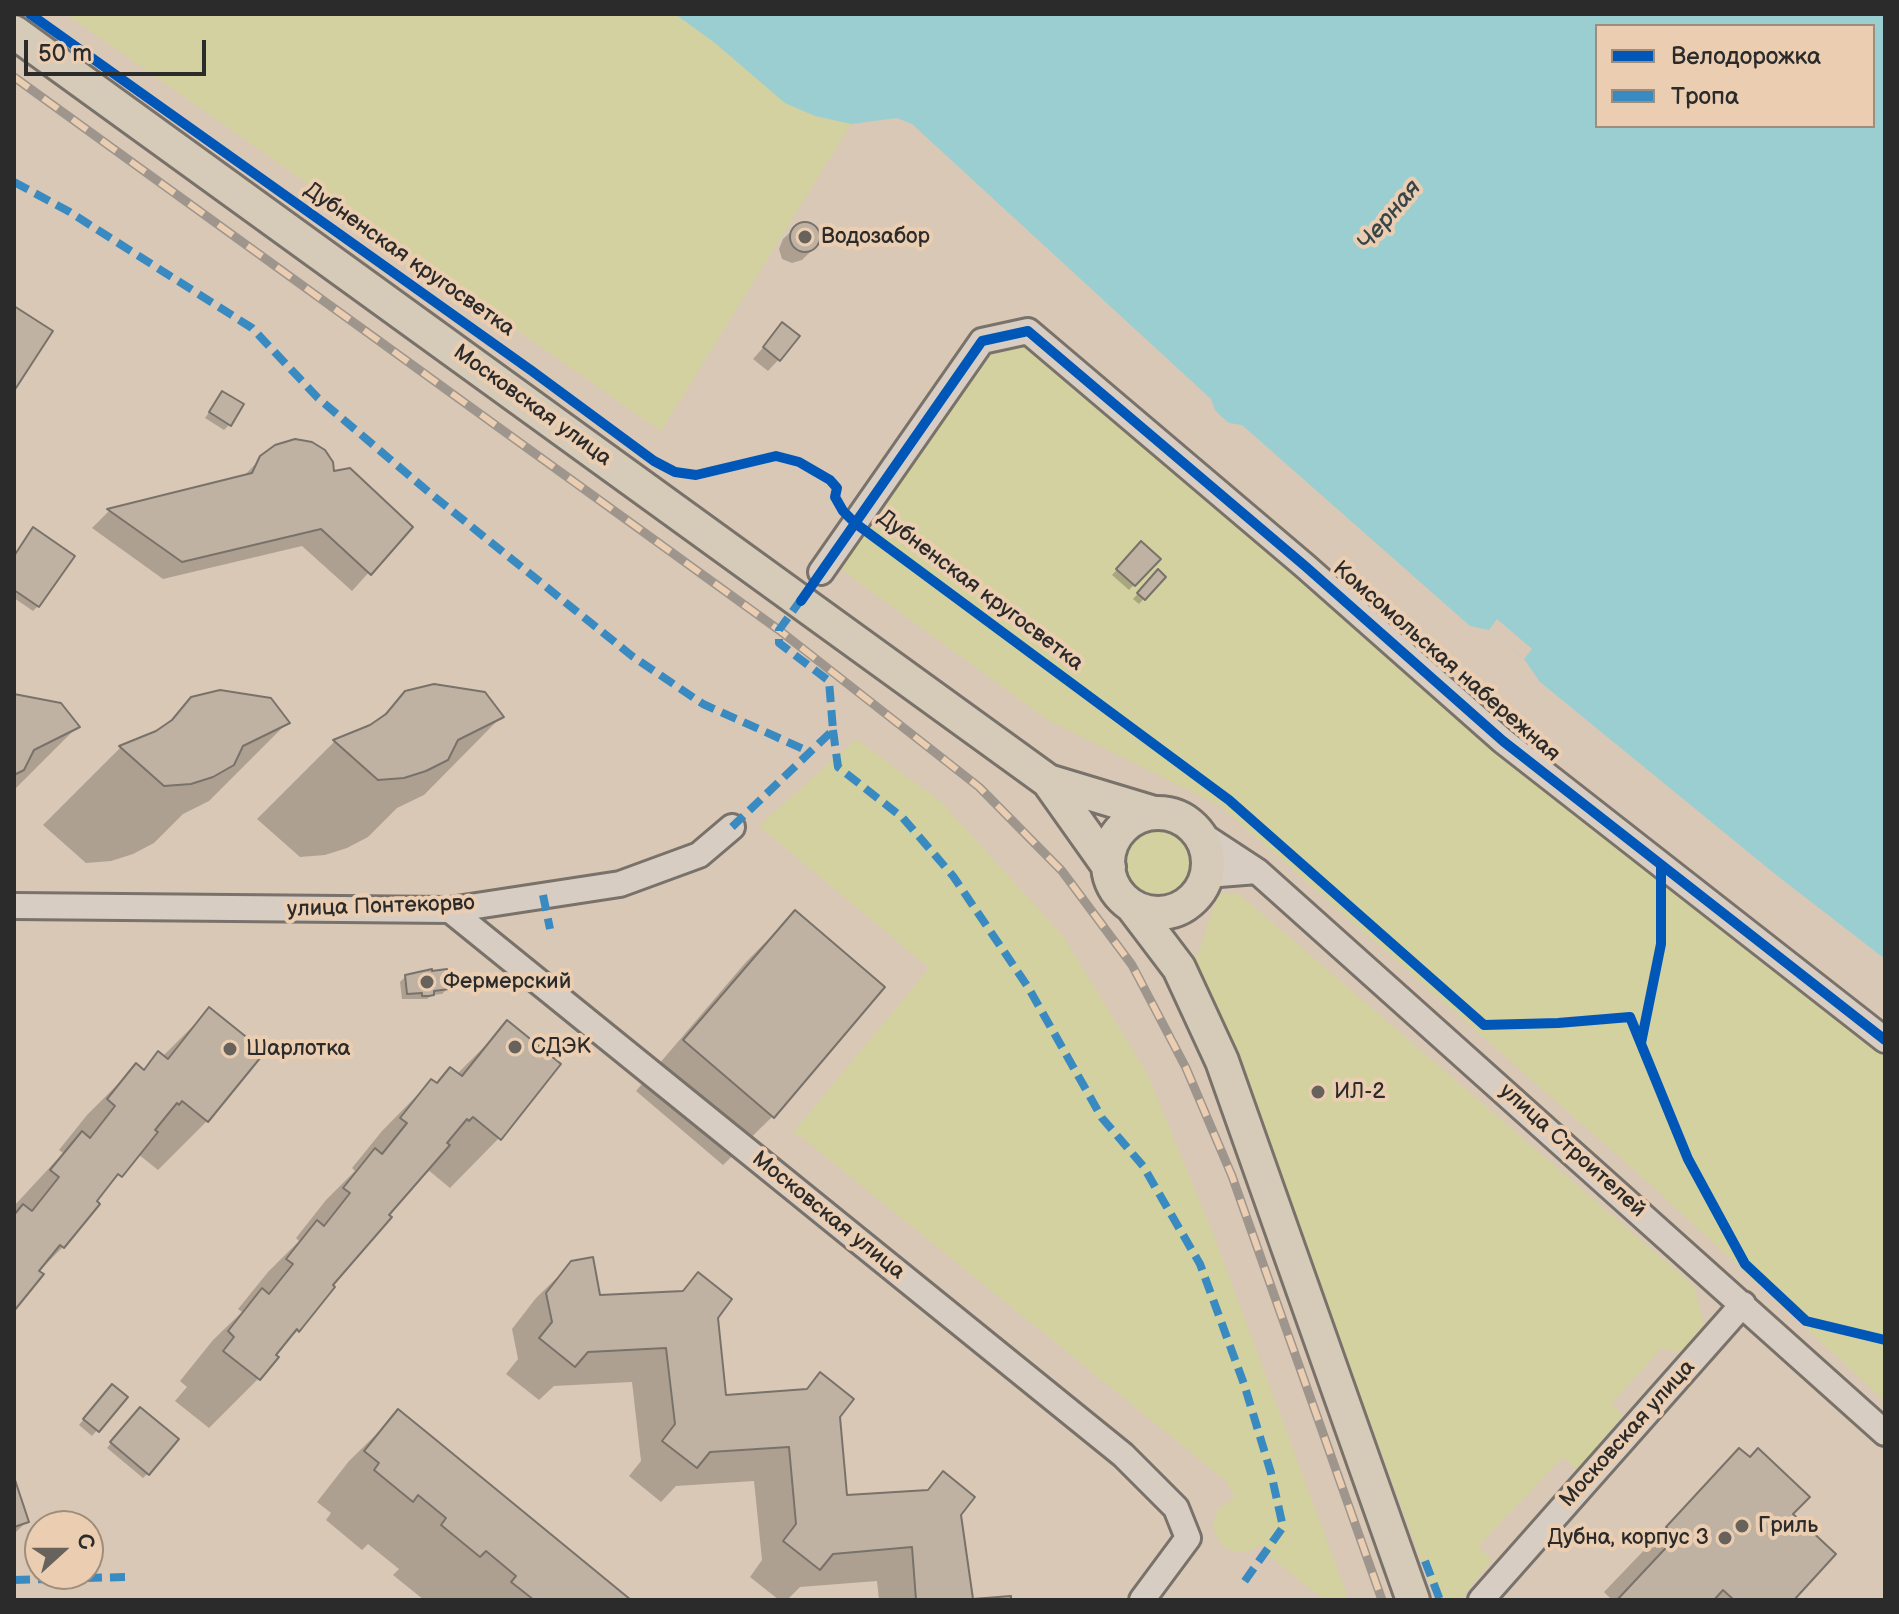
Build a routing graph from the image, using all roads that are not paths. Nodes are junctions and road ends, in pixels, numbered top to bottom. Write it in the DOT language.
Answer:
graph roads {
  1 [pos="14,32"];
  2 [pos="821,572"];
  3 [pos="1048,781"];
  4 [pos="1154,813"];
  5 [pos="732,827"];
  6 [pos="1196,831"];
  7 [pos="1109,867"];
  8 [pos="1257,871"];
  9 [pos="1199,888"];
  10 [pos="14,906"];
  11 [pos="1132,906"];
  12 [pos="450,910"];
  13 [pos="1179,968"];
  14 [pos="1885,1040"];
  15 [pos="1743,1304"];
  16 [pos="1885,1433"];
  17 [pos="1142,1600"];
  18 [pos="1413,1600"];
  19 [pos="1481,1600"];
  1 -- 3 [label="main road, Московская улица"];
  2 -- 14 [label="street, Комсомольская набережная"];
  3 -- 4 [label="main road"];
  3 -- 7 [label="main road"];
  4 -- 6 [label="main road"];
  4 -- 7 [label="main road"];
  5 -- 12 [label="street, улица Понтекорво"];
  6 -- 8 [label="street, улица Строителей"];
  6 -- 9 [label="main road"];
  7 -- 11 [label="main road"];
  8 -- 9 [label="street"];
  8 -- 15 [label="street, улица Строителей"];
  9 -- 11 [label="main road"];
  9 -- 13 [label="main road"];
  10 -- 12 [label="street, улица Понтекорво"];
  11 -- 13 [label="main road"];
  12 -- 17 [label="street, Московская улица"];
  13 -- 18 [label="main road"];
  15 -- 16 [label="street, улица Строителей"];
  15 -- 19 [label="street, Московская улица"];
}
